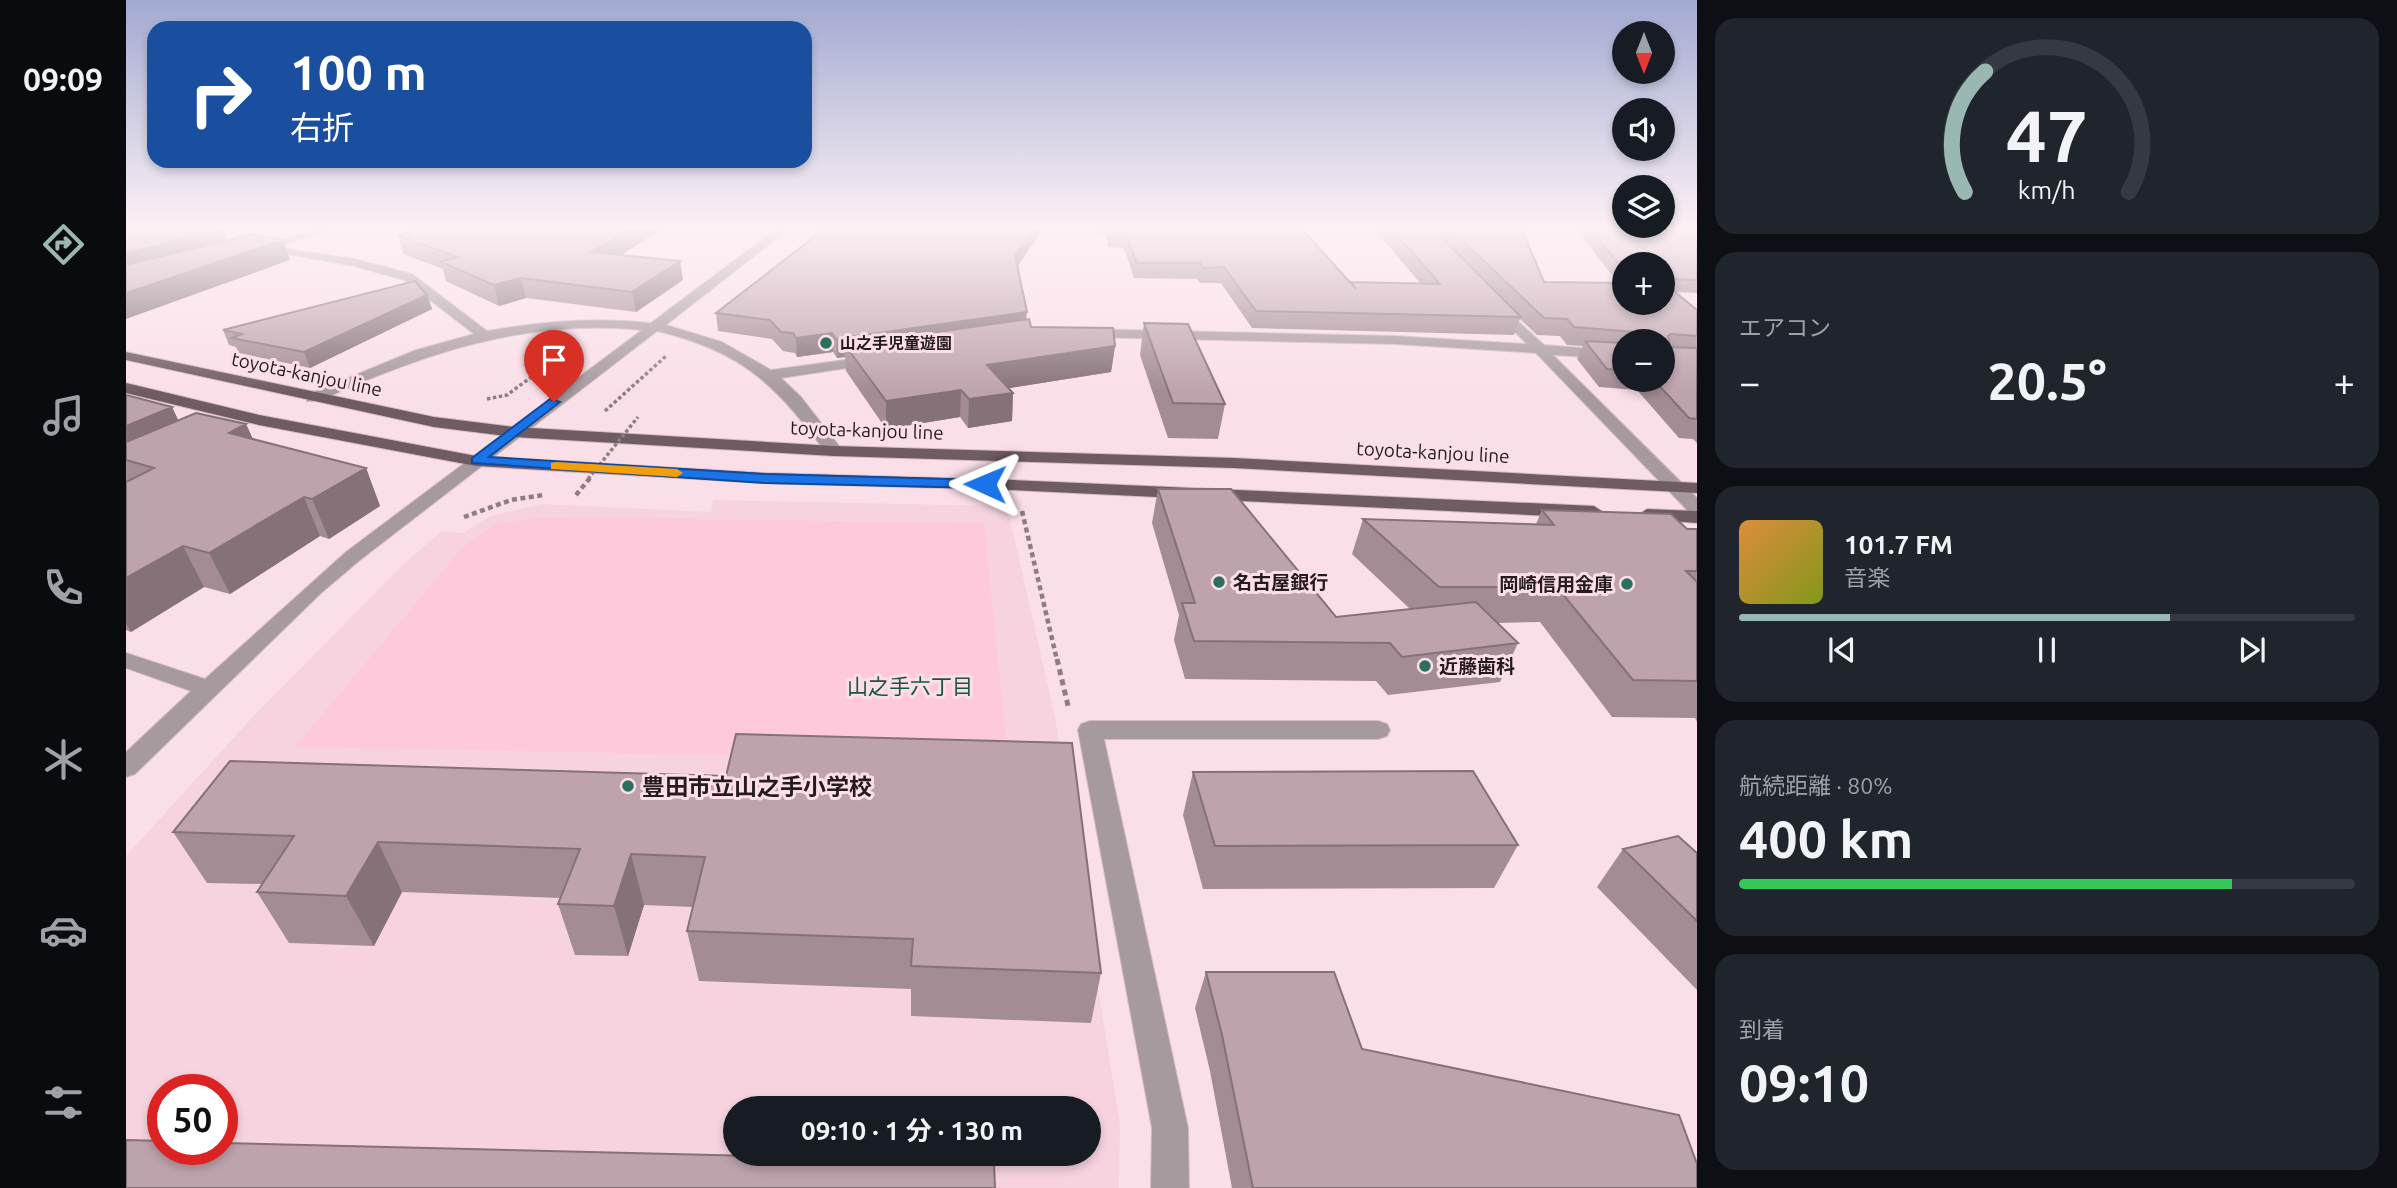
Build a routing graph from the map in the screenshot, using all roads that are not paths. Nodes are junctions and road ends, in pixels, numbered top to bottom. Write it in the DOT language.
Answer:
graph roads {
  1 [pos="415,282"];
  2 [pos="713,282"];
  3 [pos="1484,292"];
  4 [pos="655,326"];
  5 [pos="1071,333"];
  6 [pos="484,335"];
  7 [pos="1538,348"];
  8 [pos="1612,354"];
  9 [pos="126,356"];
  10 [pos="892,357"];
  11 [pos="769,375"];
  12 [pos="126,388"];
  13 [pos="313,398"];
  14 [pos="259,420"];
  15 [pos="239,430"];
  16 [pos="513,432"];
  17 [pos="834,451"];
  18 [pos="476,460"];
  19 [pos="1674,486"];
  20 [pos="1697,488"];
  21 [pos="1697,509"];
  22 [pos="1697,517"];
  23 [pos="126,660"];
  24 [pos="209,689"];
  25 [pos="1377,730"];
  26 [pos="126,767"];
  27 [pos="1170,1188"];
  1 -- 6 [label="street"];
  2 -- 4 [label="street"];
  3 -- 7 [label="street"];
  4 -- 6 [label="street"];
  4 -- 11 [label="street"];
  4 -- 16 [label="street"];
  5 -- 7 [label="street"];
  6 -- 13 [label="street"];
  7 -- 8 [label="street"];
  7 -- 19 [label="street"];
  9 -- 13 [label="main road, toyota-kanjou line"];
  10 -- 11 [label="street"];
  11 -- 17 [label="street"];
  12 -- 14 [label="main road"];
  13 -- 16 [label="main road, toyota-kanjou line"];
  14 -- 15 [label="street"];
  14 -- 18 [label="main road"];
  16 -- 17 [label="main road, toyota-kanjou line"];
  16 -- 18 [label="street"];
  17 -- 19 [label="main road, toyota-kanjou line"];
  18 -- 22 [label="main road"];
  18 -- 24 [label="street"];
  19 -- 20 [label="main road, toyota-kanjou line"];
  19 -- 21 [label="street"];
  23 -- 24 [label="street"];
  24 -- 26 [label="street"];
  25 -- 27 [label="street"];
}
